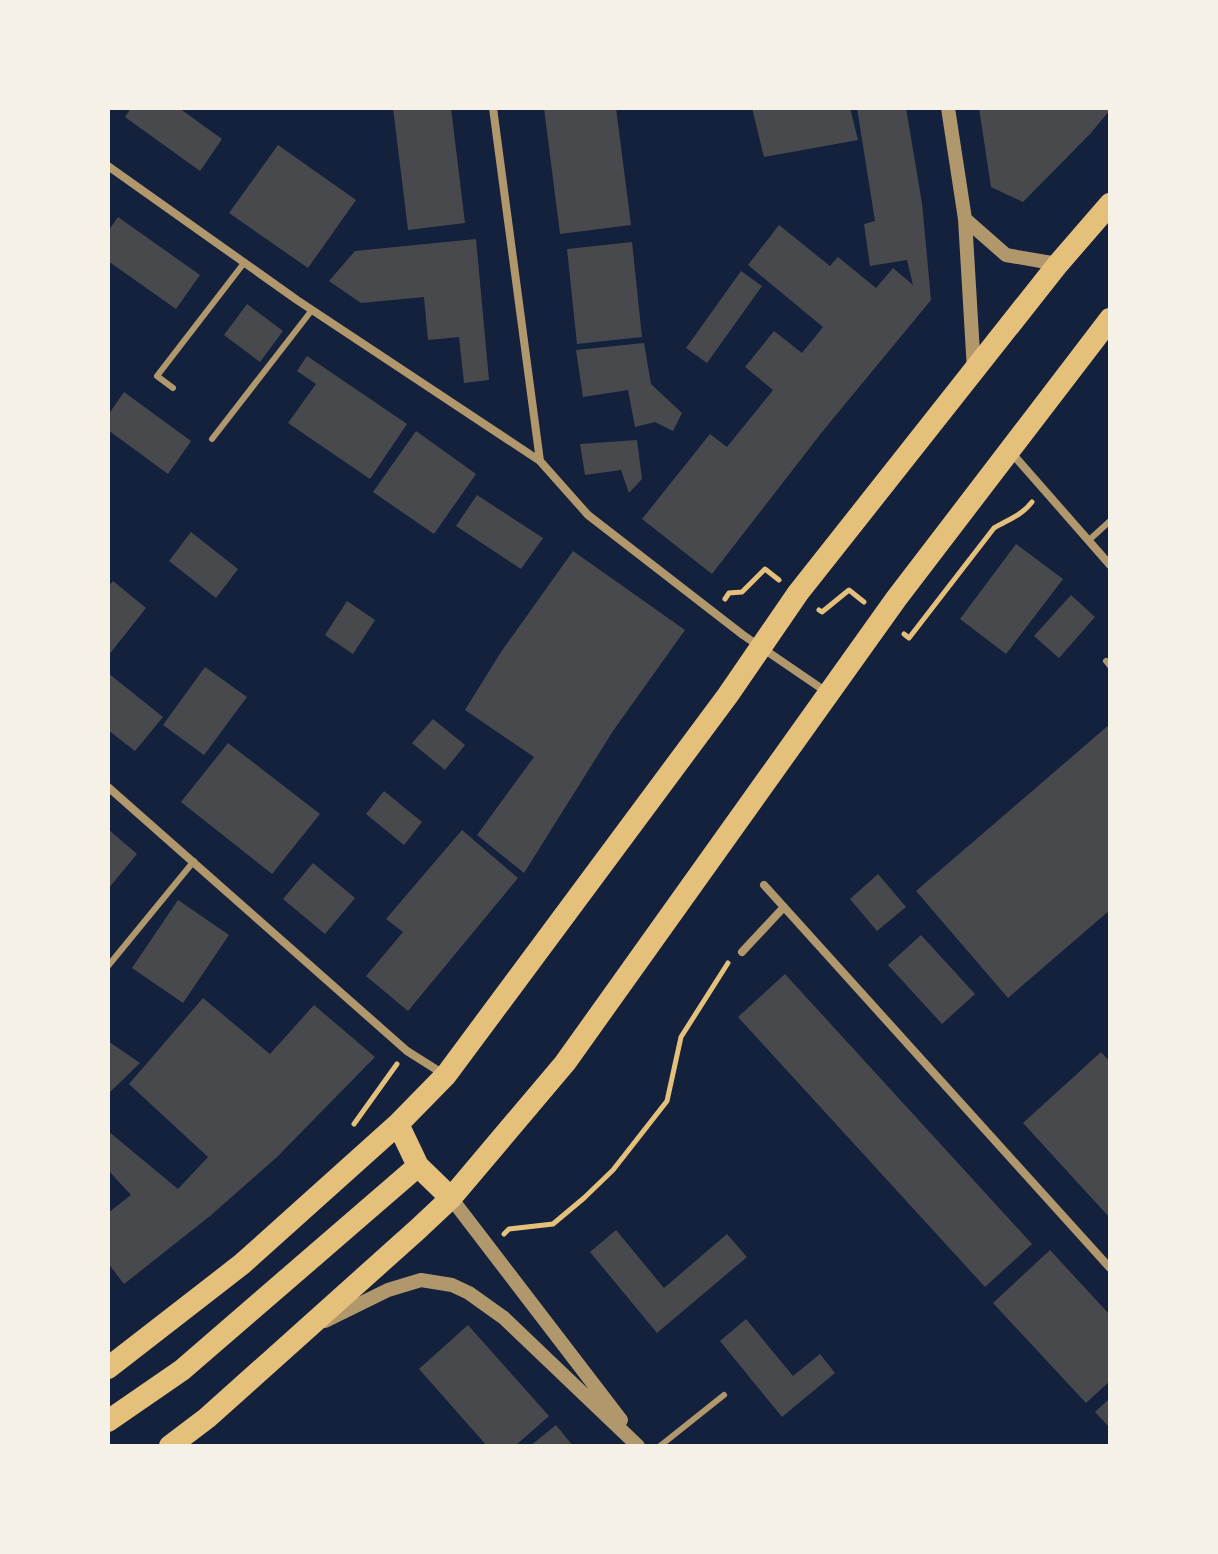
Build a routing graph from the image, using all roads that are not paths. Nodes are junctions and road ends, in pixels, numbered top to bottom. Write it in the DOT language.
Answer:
graph roads {
  1 [pos="493,108"];
  2 [pos="948,108"];
  3 [pos="108,166"];
  4 [pos="1110,204"];
  5 [pos="965,219"];
  6 [pos="244,263"];
  7 [pos="1058,264"];
  8 [pos="312,310"];
  9 [pos="1110,319"];
  10 [pos="974,370"];
  11 [pos="173,388"];
  12 [pos="212,439"];
  13 [pos="1009,450"];
  14 [pos="540,461"];
  15 [pos="1110,521"];
  16 [pos="1088,541"];
  17 [pos="1110,565"];
  18 [pos="761,647"];
  19 [pos="829,693"];
  20 [pos="108,787"];
  21 [pos="194,861"];
  22 [pos="764,885"];
  23 [pos="784,907"];
  24 [pos="742,952"];
  25 [pos="108,966"];
  26 [pos="446,1075"];
  27 [pos="398,1124"];
  28 [pos="418,1166"];
  29 [pos="451,1198"];
  30 [pos="1110,1268"];
  31 [pos="307,1330"];
  32 [pos="108,1368"];
  33 [pos="724,1395"];
  34 [pos="108,1421"];
  35 [pos="170,1446"];
  36 [pos="639,1446"];
  37 [pos="660,1446"];
  1 -- 14 [label="street"];
  2 -- 5 [label="street"];
  3 -- 6 [label="street"];
  4 -- 7 [label="highway"];
  5 -- 7 [label="street"];
  5 -- 10 [label="street"];
  6 -- 8 [label="street"];
  6 -- 11 [label="lane"];
  7 -- 10 [label="highway"];
  8 -- 12 [label="lane"];
  8 -- 14 [label="street"];
  9 -- 13 [label="highway"];
  10 -- 18 [label="highway"];
  13 -- 16 [label="street"];
  13 -- 19 [label="highway"];
  14 -- 18 [label="street"];
  15 -- 16 [label="lane"];
  16 -- 17 [label="street"];
  18 -- 19 [label="street"];
  18 -- 26 [label="highway"];
  19 -- 29 [label="highway"];
  20 -- 21 [label="street"];
  21 -- 25 [label="lane"];
  21 -- 26 [label="street"];
  22 -- 23 [label="street"];
  23 -- 24 [label="street"];
  23 -- 30 [label="street"];
  26 -- 27 [label="highway"];
  27 -- 28 [label="highway"];
  27 -- 32 [label="highway"];
  28 -- 29 [label="highway"];
  28 -- 34 [label="highway"];
  29 -- 31 [label="highway"];
  29 -- 36 [label="street"];
  31 -- 35 [label="highway"];
  31 -- 36 [label="street"];
  33 -- 37 [label="lane"];
}
